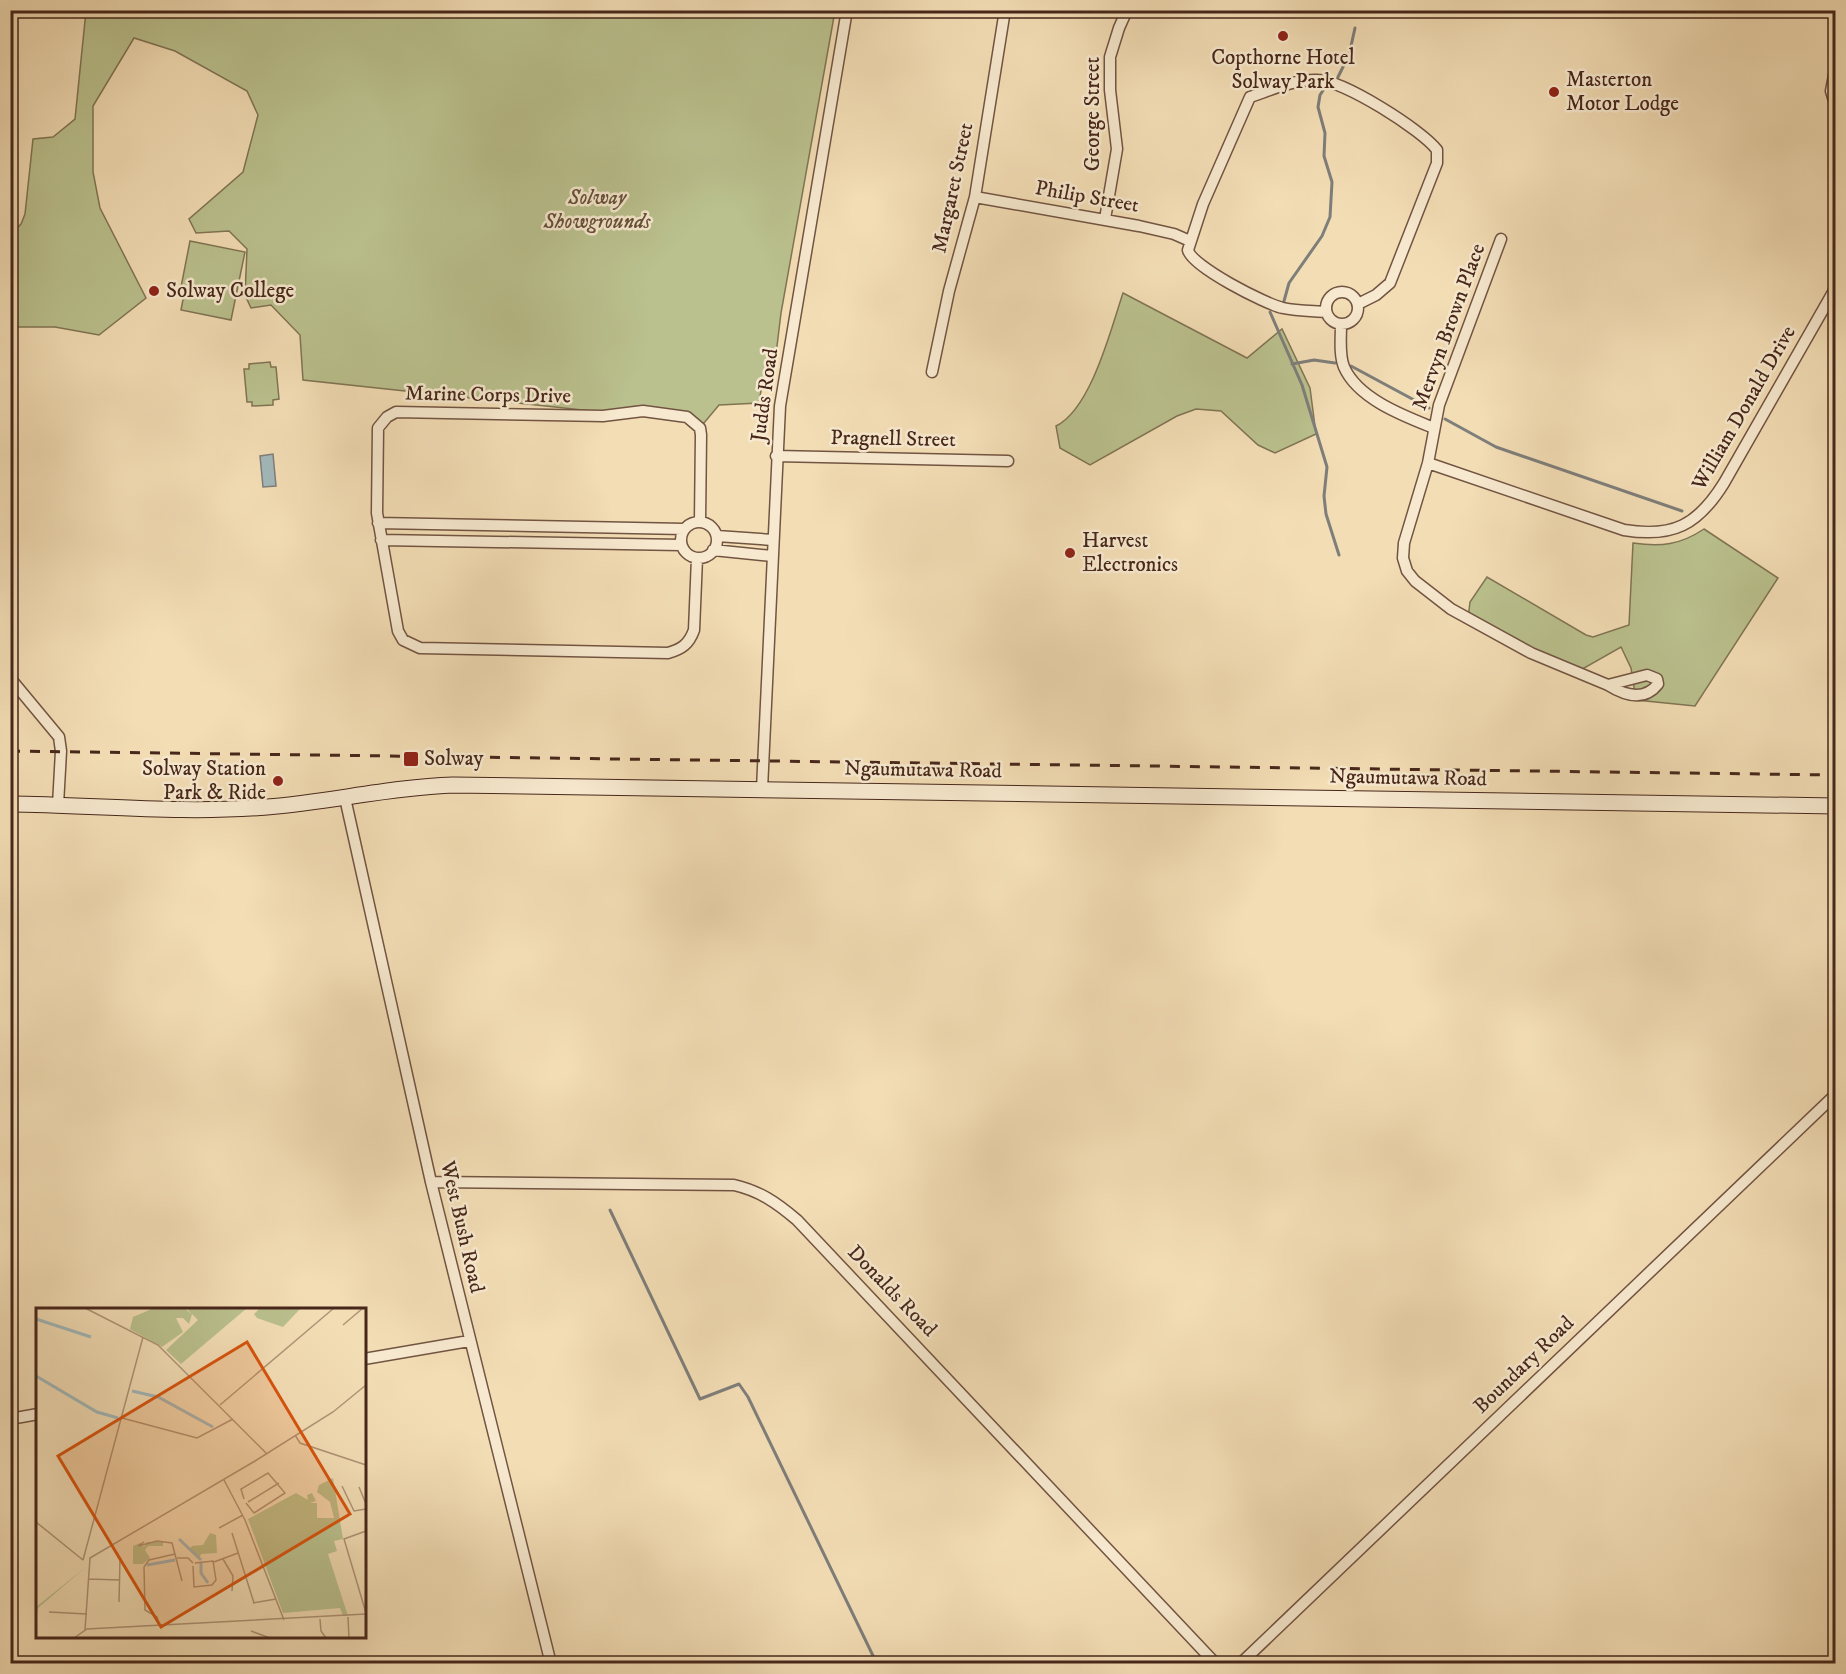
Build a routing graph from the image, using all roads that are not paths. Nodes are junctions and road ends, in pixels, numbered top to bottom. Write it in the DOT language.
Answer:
graph roads {
  1 [pos="847,10"];
  2 [pos="1005,10"];
  3 [pos="1127,10"];
  4 [pos="1836,65"];
  5 [pos="1836,107"];
  6 [pos="975,197"];
  7 [pos="1106,219"];
  8 [pos="1501,239"];
  9 [pos="1190,241"];
  10 [pos="1836,287"];
  11 [pos="1358,304"];
  12 [pos="1325,312"];
  13 [pos="1341,325"];
  14 [pos="932,372"];
  15 [pos="1434,428"];
  16 [pos="776,456"];
  17 [pos="1008,461"];
  18 [pos="1428,463"];
  19 [pos="700,521"];
  20 [pos="378,523"];
  21 [pos="435,525"];
  22 [pos="513,525"];
  23 [pos="590,527"];
  24 [pos="684,529"];
  25 [pos="717,536"];
  26 [pos="435,539"];
  27 [pos="381,540"];
  28 [pos="513,540"];
  29 [pos="773,540"];
  30 [pos="590,541"];
  31 [pos="681,544"];
  32 [pos="713,550"];
  33 [pos="772,556"];
  34 [pos="698,558"];
  35 [pos="10,678"];
  36 [pos="1608,685"];
  37 [pos="762,789"];
  38 [pos="345,798"];
  39 [pos="10,804"];
  40 [pos="58,805"];
  41 [pos="1836,806"];
  42 [pos="1836,1094"];
  43 [pos="431,1182"];
  44 [pos="469,1341"];
  45 [pos="366,1359"];
  46 [pos="36,1414"];
  47 [pos="10,1419"];
  48 [pos="550,1664"];
  49 [pos="1216,1664"];
  50 [pos="1239,1664"];
  1 -- 16 [label="street, Judds Road"];
  2 -- 6 [label="street, Margaret Street"];
  3 -- 7 [label="street, George Street"];
  4 -- 5 [label="street"];
  6 -- 7 [label="street, Philip Street"];
  6 -- 14 [label="street, Margaret Street"];
  7 -- 9 [label="street, Philip Street"];
  8 -- 15 [label="street, Mervyn Brown Place"];
  9 -- 11 [label="street"];
  9 -- 12 [label="street"];
  10 -- 18 [label="street, William Donald Drive"];
  11 -- 12 [label="street"];
  11 -- 13 [label="street"];
  12 -- 13 [label="street"];
  13 -- 15 [label="street"];
  15 -- 18 [label="street, Mervyn Brown Place"];
  16 -- 17 [label="street, Pragnell Street"];
  16 -- 29 [label="street, Judds Road"];
  18 -- 36 [label="street, Mervyn Brown Place"];
  19 -- 20 [label="street, Marine Corps Drive"];
  19 -- 24 [label="street"];
  19 -- 25 [label="street"];
  20 -- 21 [label="street"];
  20 -- 27 [label="street, Marine Corps Drive"];
  21 -- 22 [label="street"];
  21 -- 26 [label="street"];
  22 -- 23 [label="street"];
  22 -- 28 [label="street"];
  23 -- 24 [label="street"];
  23 -- 30 [label="street"];
  24 -- 31 [label="street"];
  25 -- 29 [label="street"];
  25 -- 32 [label="street"];
  26 -- 27 [label="street"];
  26 -- 28 [label="street"];
  27 -- 34 [label="street, Marine Corps Drive"];
  28 -- 30 [label="street"];
  29 -- 33 [label="street, Judds Road"];
  30 -- 31 [label="street"];
  31 -- 34 [label="street"];
  32 -- 33 [label="street"];
  32 -- 34 [label="street"];
  33 -- 37 [label="street, Judds Road"];
  35 -- 40 [label="street"];
  37 -- 38 [label="main road, Ngaumutawa Road"];
  37 -- 41 [label="main road, Ngaumutawa Road"];
  38 -- 40 [label="main road, Ngaumutawa Road"];
  38 -- 43 [label="street, West Bush Road"];
  39 -- 40 [label="main road, Ngaumutawa Road"];
  42 -- 50 [label="street, Boundary Road"];
  43 -- 44 [label="street, West Bush Road"];
  43 -- 49 [label="street, Donalds Road"];
  44 -- 45 [label="street"];
  44 -- 48 [label="street, West Bush Road"];
  46 -- 47 [label="street"];
}
